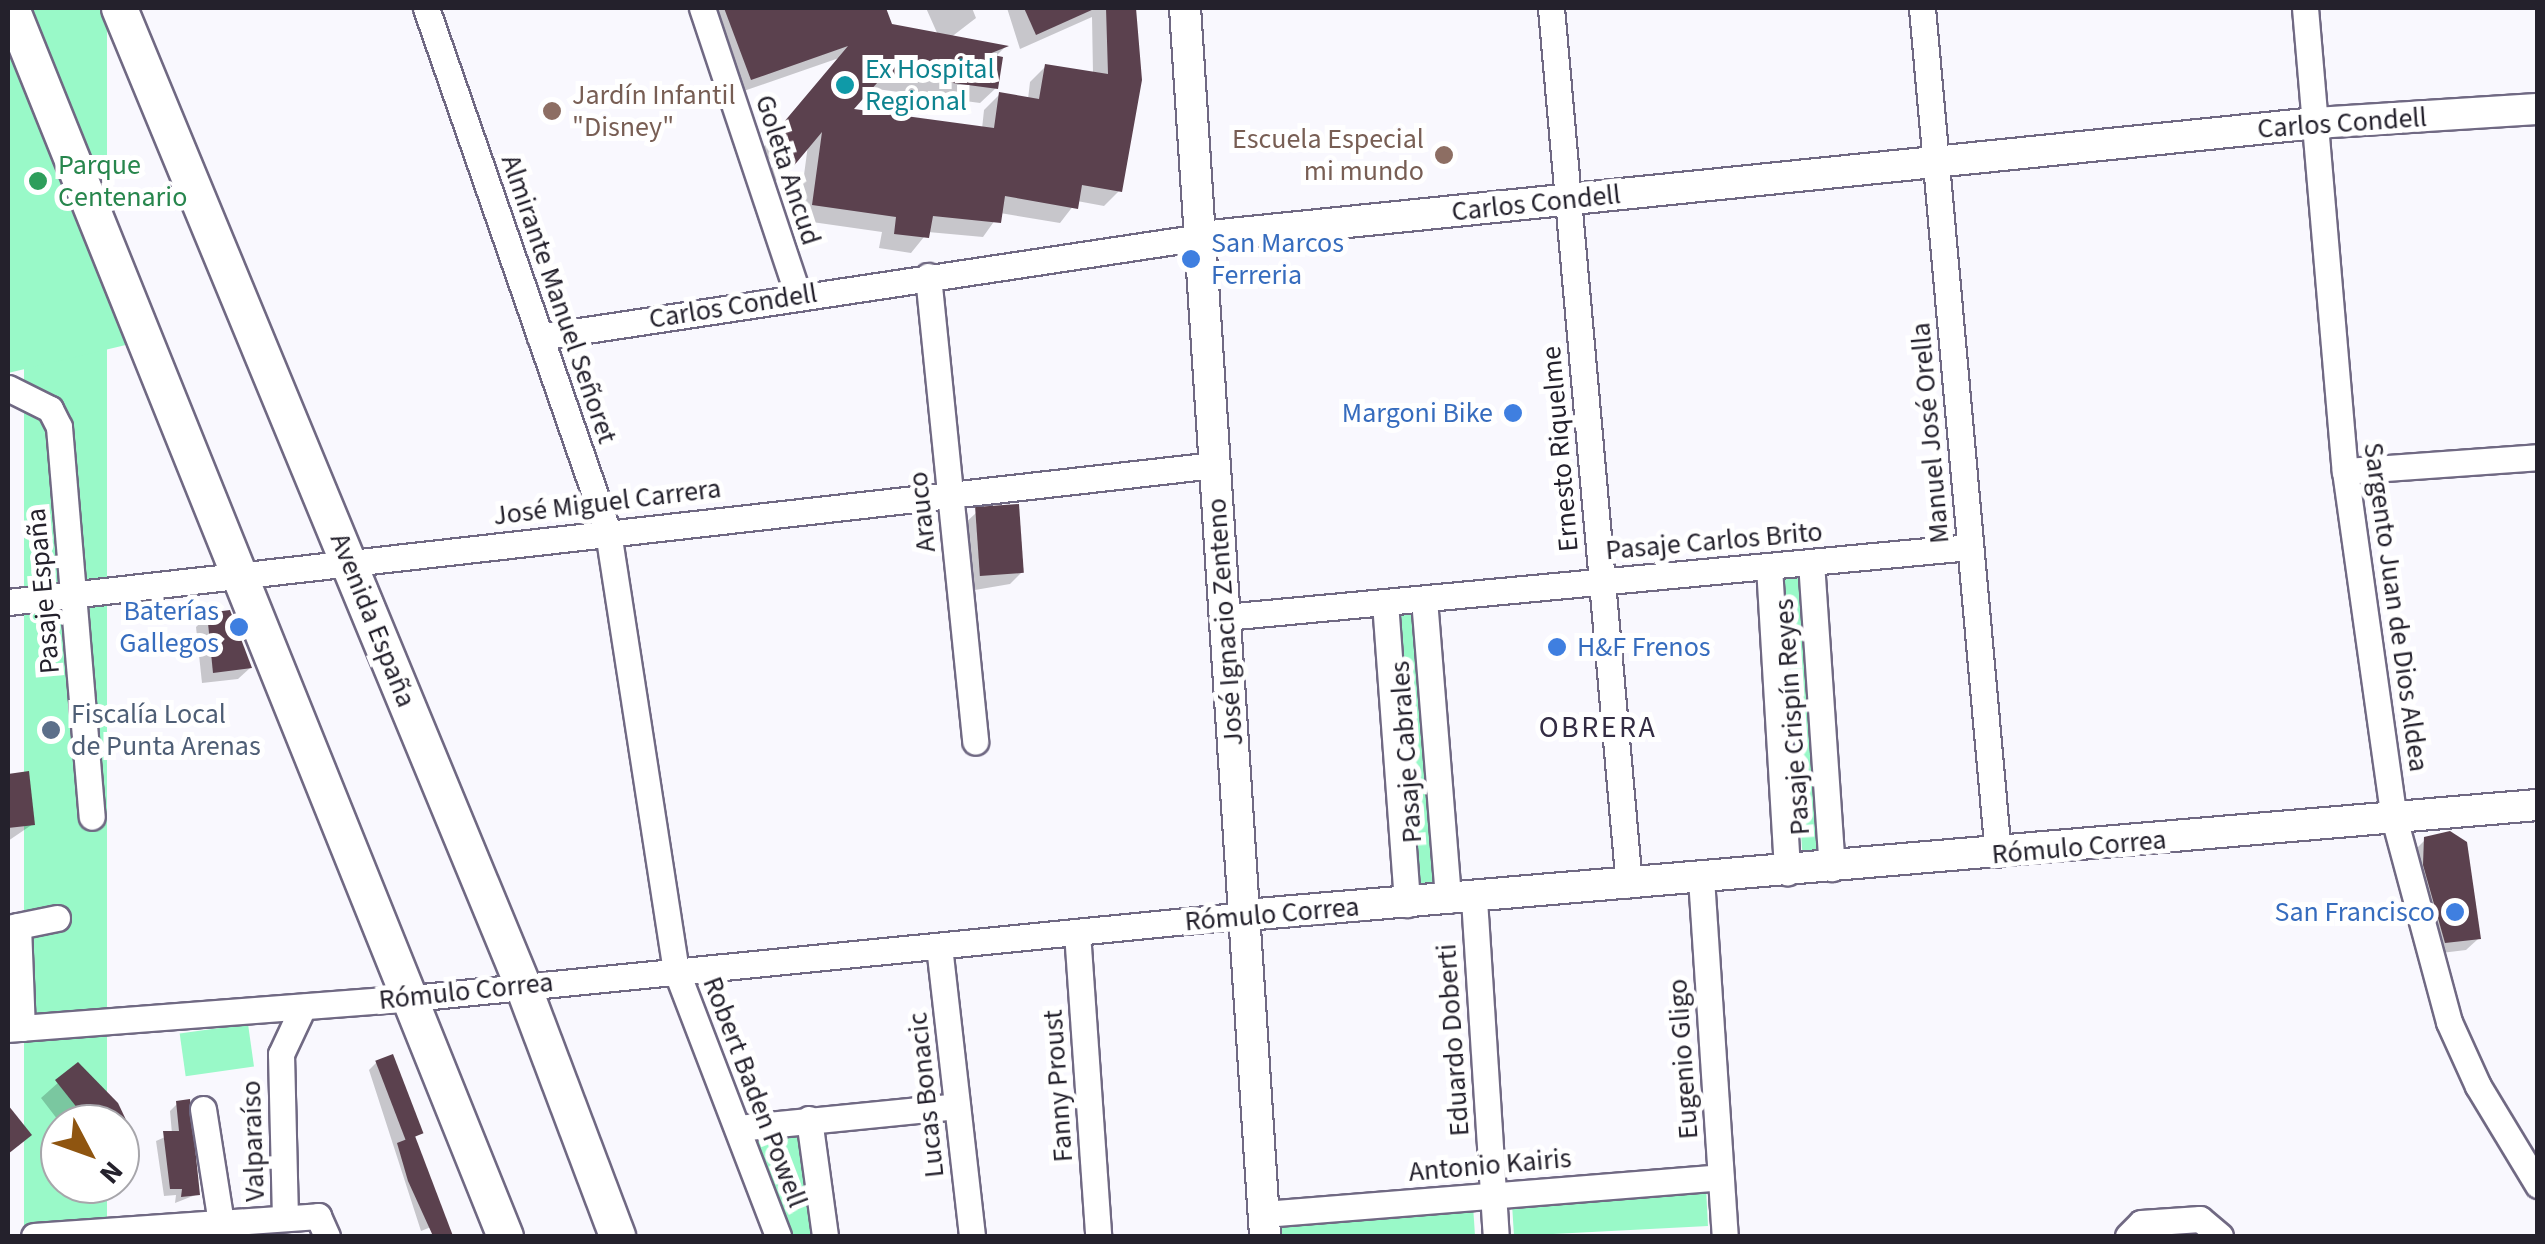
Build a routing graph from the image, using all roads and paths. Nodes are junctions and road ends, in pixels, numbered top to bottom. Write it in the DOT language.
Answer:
graph roads {
  1 [pos="10,8"];
  2 [pos="119,8"];
  3 [pos="426,8"];
  4 [pos="702,8"];
  5 [pos="1185,8"];
  6 [pos="1551,8"];
  7 [pos="1922,8"];
  8 [pos="2305,8"];
  9 [pos="2538,108"];
  10 [pos="2315,123"];
  11 [pos="1936,160"];
  12 [pos="1568,200"];
  13 [pos="1201,236"];
  14 [pos="928,276"];
  15 [pos="798,295"];
  16 [pos="540,337"];
  17 [pos="8,388"];
  18 [pos="2538,456"];
  19 [pos="1214,465"];
  20 [pos="2345,472"];
  21 [pos="950,494"];
  22 [pos="608,532"];
  23 [pos="1970,548"];
  24 [pos="1811,562"];
  25 [pos="350,563"];
  26 [pos="1769,566"];
  27 [pos="242,578"];
  28 [pos="1602,582"];
  29 [pos="74,595"];
  30 [pos="1424,598"];
  31 [pos="8,602"];
  32 [pos="1385,602"];
  33 [pos="1225,617"];
  34 [pos="975,742"];
  35 [pos="2538,806"];
  36 [pos="92,817"];
  37 [pos="2394,818"];
  38 [pos="1998,854"];
  39 [pos="1832,868"];
  40 [pos="1787,872"];
  41 [pos="1701,878"];
  42 [pos="1629,885"];
  43 [pos="1461,899"];
  44 [pos="1406,904"];
  45 [pos="1246,915"];
  46 [pos="57,918"];
  47 [pos="13,927"];
  48 [pos="1077,932"];
  49 [pos="939,946"];
  50 [pos="676,970"];
  51 [pos="522,984"];
  52 [pos="412,998"];
  53 [pos="303,1007"];
  54 [pos="15,1028"];
  55 [pos="957,1106"];
  56 [pos="203,1108"];
  57 [pos="809,1119"];
  58 [pos="738,1128"];
  59 [pos="1722,1177"];
  60 [pos="2538,1185"];
  61 [pos="1493,1195"];
  62 [pos="285,1218"];
  63 [pos="1265,1225"];
  64 [pos="322,1226"];
  65 [pos="231,1227"];
  66 [pos="2217,1230"];
  67 [pos="2129,1233"];
  68 [pos="89,1234"];
  69 [pos="34,1236"];
  70 [pos="505,1236"];
  71 [pos="617,1236"];
  72 [pos="778,1236"];
  73 [pos="825,1236"];
  74 [pos="972,1236"];
  75 [pos="1098,1236"];
  76 [pos="1496,1236"];
  77 [pos="1725,1236"];
  1 -- 27 [label="main road"];
  2 -- 25 [label="main road, Avenida España"];
  3 -- 16 [label="street, Almirante Manuel Señoret"];
  4 -- 15 [label="street, Goleta Ancud"];
  5 -- 13 [label="street, José Ignacio Zenteno"];
  6 -- 12 [label="street, Ernesto Riquelme"];
  7 -- 11 [label="street, Manuel José Orella"];
  8 -- 10 [label="street, Sargento Juan de Dios Aldea"];
  9 -- 10 [label="street, Carlos Condell"];
  10 -- 11 [label="street, Carlos Condell"];
  10 -- 20 [label="street, Sargento Juan de Dios Aldea"];
  11 -- 12 [label="street, Carlos Condell"];
  11 -- 23 [label="street, Manuel José Orella"];
  12 -- 13 [label="street, Carlos Condell"];
  12 -- 28 [label="street, Ernesto Riquelme"];
  13 -- 14 [label="street, Carlos Condell"];
  13 -- 19 [label="street, José Ignacio Zenteno"];
  14 -- 15 [label="street, Carlos Condell"];
  14 -- 21 [label="street, Arauco"];
  15 -- 16 [label="street, Carlos Condell"];
  16 -- 22 [label="street, Almirante Manuel Señoret"];
  17 -- 29 [label="street, Pasaje España"];
  18 -- 20 [label="street"];
  19 -- 21 [label="street, José Miguel Carrera"];
  19 -- 33 [label="street, José Ignacio Zenteno"];
  20 -- 37 [label="street, Sargento Juan de Dios Aldea"];
  21 -- 22 [label="street, José Miguel Carrera"];
  21 -- 34 [label="street, Arauco"];
  22 -- 25 [label="street, José Miguel Carrera"];
  22 -- 50 [label="street, Almirante Manuel Señoret"];
  23 -- 24 [label="street, Pasaje Carlos Brito"];
  23 -- 38 [label="street, Manuel José Orella"];
  24 -- 26 [label="street, Pasaje Carlos Brito"];
  24 -- 39 [label="street, Pasaje Crispín Reyes"];
  25 -- 27 [label="street, José Miguel Carrera"];
  25 -- 51 [label="main road, Avenida España"];
  26 -- 28 [label="street, Pasaje Carlos Brito"];
  26 -- 40 [label="street, Pasaje Crispín Reyes"];
  27 -- 29 [label="street, José Miguel Carrera"];
  27 -- 52 [label="main road"];
  28 -- 30 [label="street, Pasaje Carlos Brito"];
  28 -- 42 [label="street, Ernesto Riquelme"];
  29 -- 31 [label="street, José Miguel Carrera"];
  29 -- 36 [label="street, Pasaje España"];
  30 -- 32 [label="street, Pasaje Carlos Brito"];
  30 -- 43 [label="street, Pasaje Cabrales"];
  32 -- 33 [label="street, Pasaje Carlos Brito"];
  32 -- 44 [label="street, Pasaje Cabrales"];
  33 -- 45 [label="street, José Ignacio Zenteno"];
  35 -- 37 [label="street, Rómulo Correa"];
  37 -- 38 [label="street, Rómulo Correa"];
  37 -- 60 [label="street, Sargento Juan de Dios Aldea"];
  38 -- 39 [label="street, Rómulo Correa"];
  39 -- 40 [label="street, Rómulo Correa"];
  40 -- 41 [label="street, Rómulo Correa"];
  41 -- 42 [label="street, Rómulo Correa"];
  41 -- 59 [label="street, Eugenio Gligo"];
  42 -- 43 [label="street, Rómulo Correa"];
  43 -- 44 [label="street, Rómulo Correa"];
  43 -- 61 [label="street, Eduardo Doberti"];
  44 -- 45 [label="street, Rómulo Correa"];
  45 -- 48 [label="street, Rómulo Correa"];
  45 -- 63 [label="street, José Ignacio Zenteno"];
  46 -- 47 [label="street"];
  47 -- 54 [label="street"];
  48 -- 49 [label="street, Rómulo Correa"];
  48 -- 75 [label="street, Fanny Proust"];
  49 -- 50 [label="street, Rómulo Correa"];
  49 -- 55 [label="street, Lucas Bonacic"];
  50 -- 51 [label="street, Rómulo Correa"];
  50 -- 58 [label="street, Robert Baden Powell"];
  51 -- 52 [label="street, Rómulo Correa"];
  51 -- 71 [label="main road, Avenida España"];
  52 -- 53 [label="street, Rómulo Correa"];
  52 -- 70 [label="main road"];
  53 -- 54 [label="street, Rómulo Correa"];
  53 -- 62 [label="street, Valparaíso"];
  55 -- 57 [label="street"];
  55 -- 74 [label="street, Lucas Bonacic"];
  56 -- 65 [label="street"];
  57 -- 58 [label="street"];
  57 -- 73 [label="street"];
  58 -- 72 [label="street, Robert Baden Powell"];
  59 -- 61 [label="street, Antonio Kairis"];
  59 -- 77 [label="street, Eugenio Gligo"];
  61 -- 63 [label="street, Antonio Kairis"];
  61 -- 76 [label="street, Eduardo Doberti"];
  62 -- 64 [label="street"];
  62 -- 65 [label="street"];
  65 -- 68 [label="street"];
  66 -- 67 [label="street"];
  68 -- 69 [label="street"];
}
